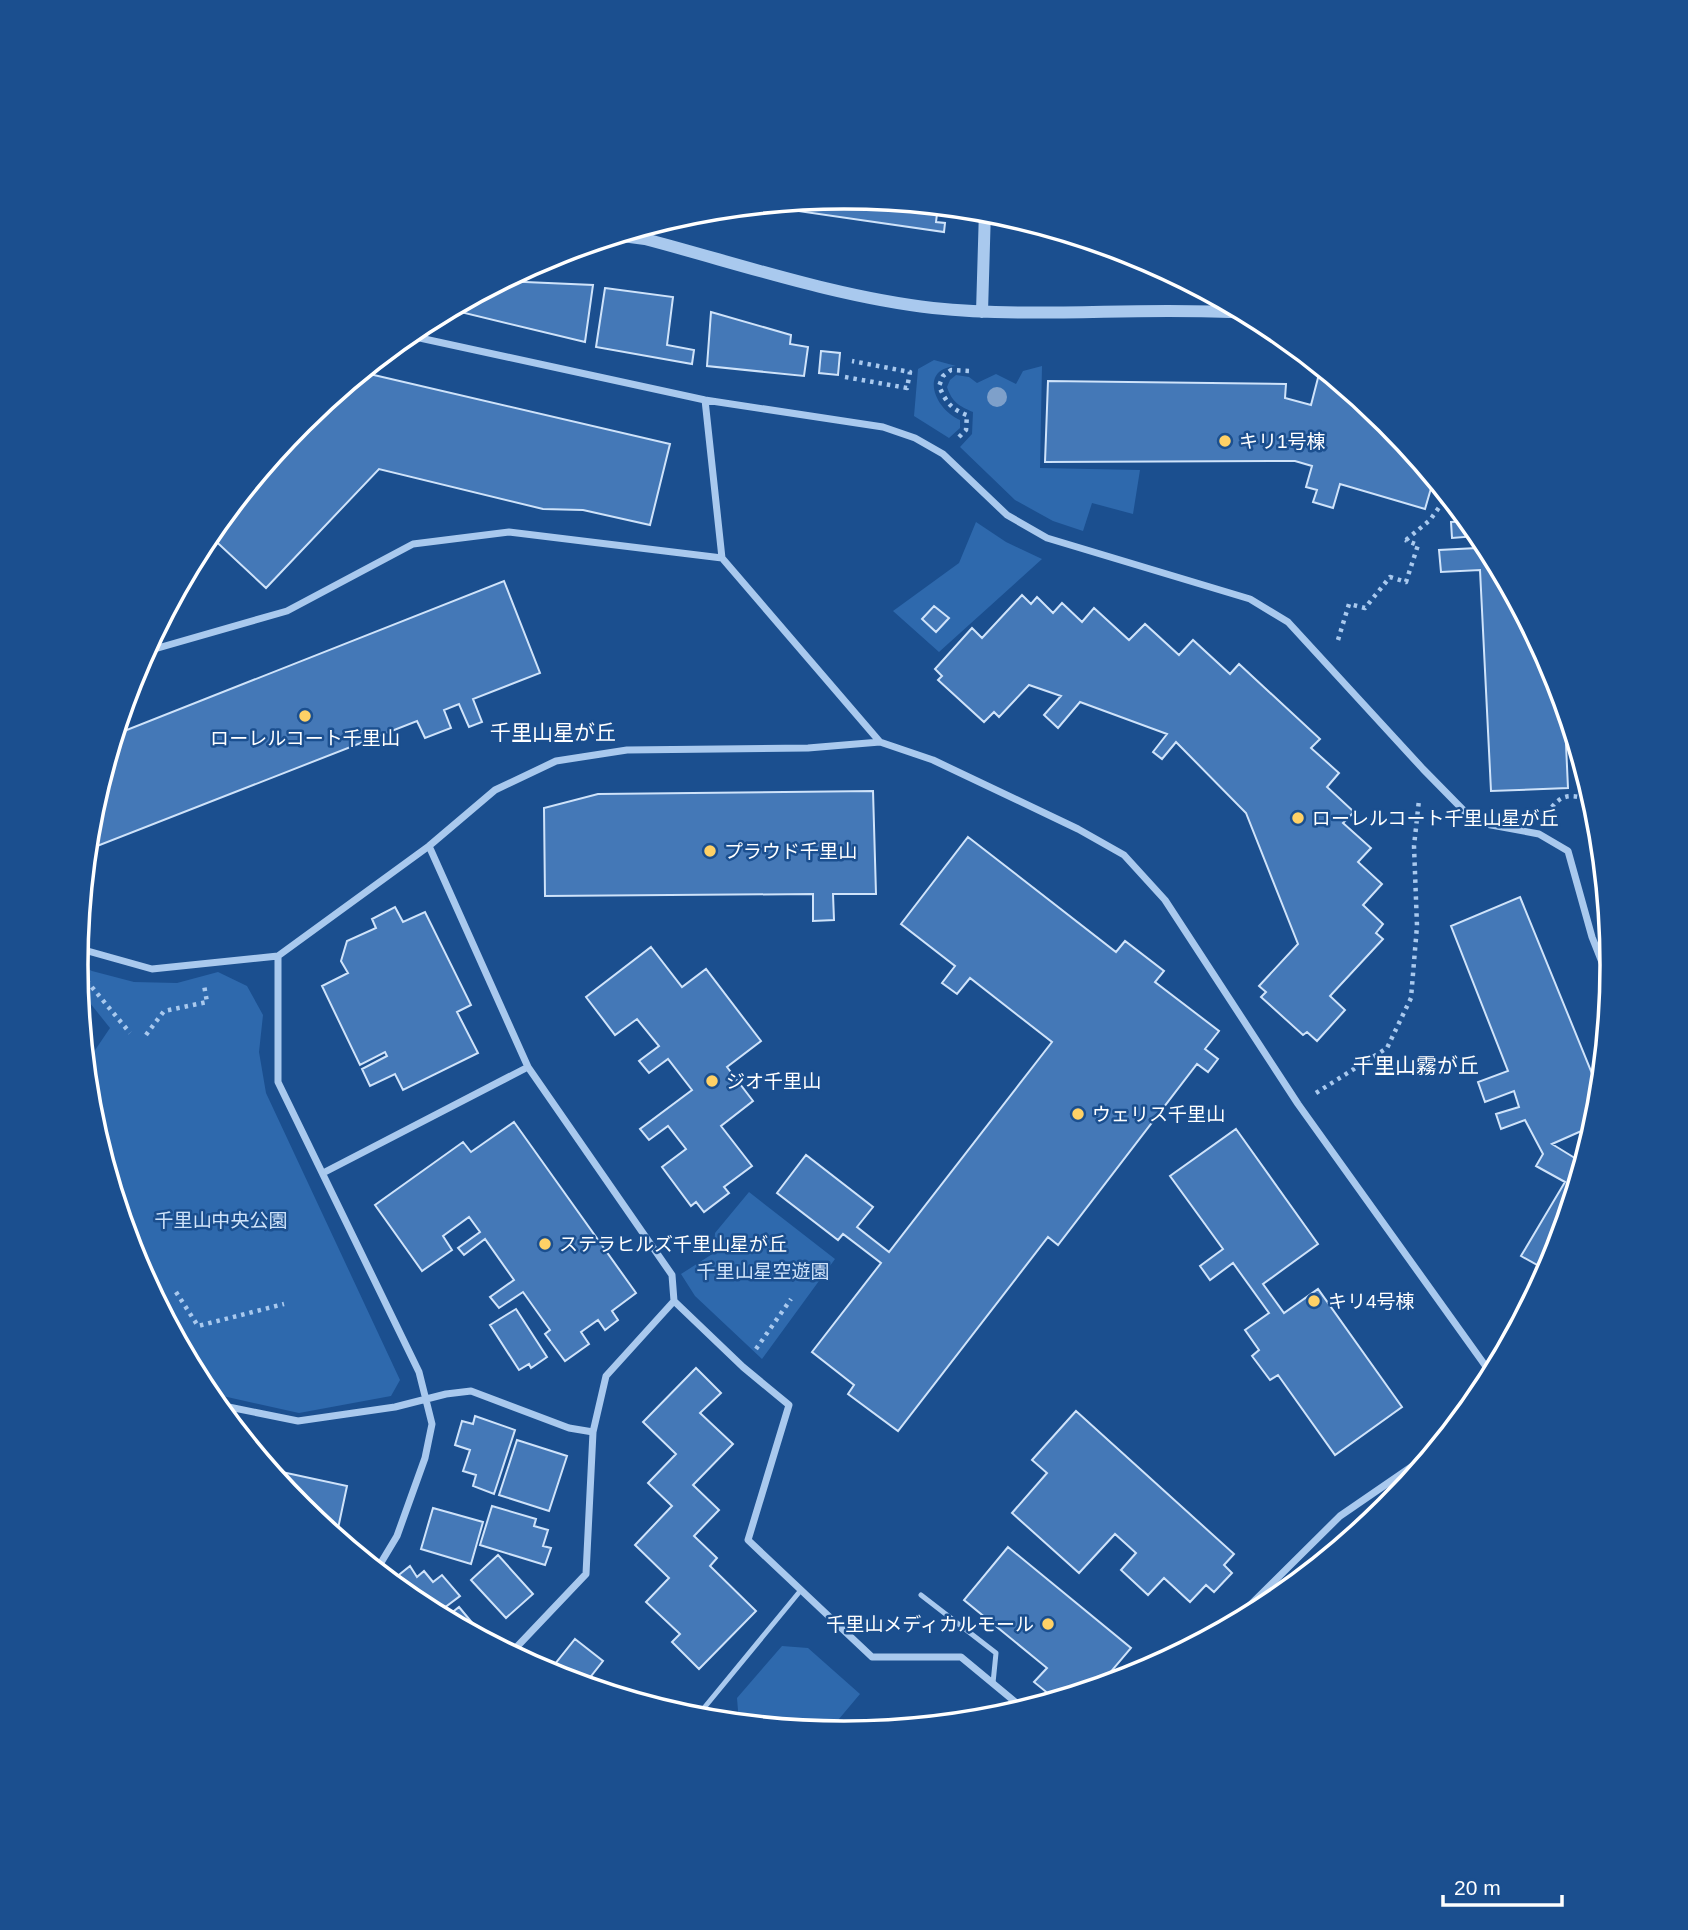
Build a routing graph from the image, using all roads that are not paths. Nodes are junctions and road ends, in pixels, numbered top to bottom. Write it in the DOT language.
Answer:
graph roads {
  1 [pos="985,222"];
  2 [pos="636,238"];
  3 [pos="1213,305"];
  4 [pos="982,312"];
  5 [pos="421,338"];
  6 [pos="705,400"];
  7 [pos="722,558"];
  8 [pos="158,648"];
  9 [pos="880,742"];
  10 [pos="429,846"];
  11 [pos="88,951"];
  12 [pos="278,956"];
  13 [pos="1600,957"];
  14 [pos="528,1067"];
  15 [pos="323,1173"];
  16 [pos="674,1301"];
  17 [pos="1485,1365"];
  18 [pos="427,1398"];
  19 [pos="231,1408"];
  20 [pos="593,1432"];
  21 [pos="1408,1469"];
  22 [pos="380,1563"];
  23 [pos="801,1590"];
  24 [pos="921,1595"];
  25 [pos="1259,1597"];
  26 [pos="517,1647"];
  27 [pos="993,1683"];
  28 [pos="1015,1702"];
  29 [pos="704,1708"];
  1 -- 4 [label="street"];
  2 -- 4 [label="street"];
  3 -- 4 [label="street"];
  5 -- 6 [label="street"];
  6 -- 7 [label="street"];
  6 -- 13 [label="street"];
  7 -- 8 [label="street"];
  7 -- 9 [label="street"];
  9 -- 10 [label="street"];
  9 -- 17 [label="street"];
  10 -- 12 [label="street"];
  10 -- 14 [label="street"];
  11 -- 12 [label="street"];
  12 -- 15 [label="street"];
  14 -- 15 [label="street"];
  14 -- 16 [label="street"];
  15 -- 18 [label="street"];
  16 -- 20 [label="street"];
  16 -- 23 [label="street"];
  18 -- 19 [label="street"];
  18 -- 20 [label="street"];
  18 -- 22 [label="street"];
  20 -- 26 [label="street"];
  21 -- 25 [label="street"];
  23 -- 27 [label="street"];
  23 -- 29 [label="lane"];
  24 -- 27 [label="lane"];
  27 -- 28 [label="street"];
}
